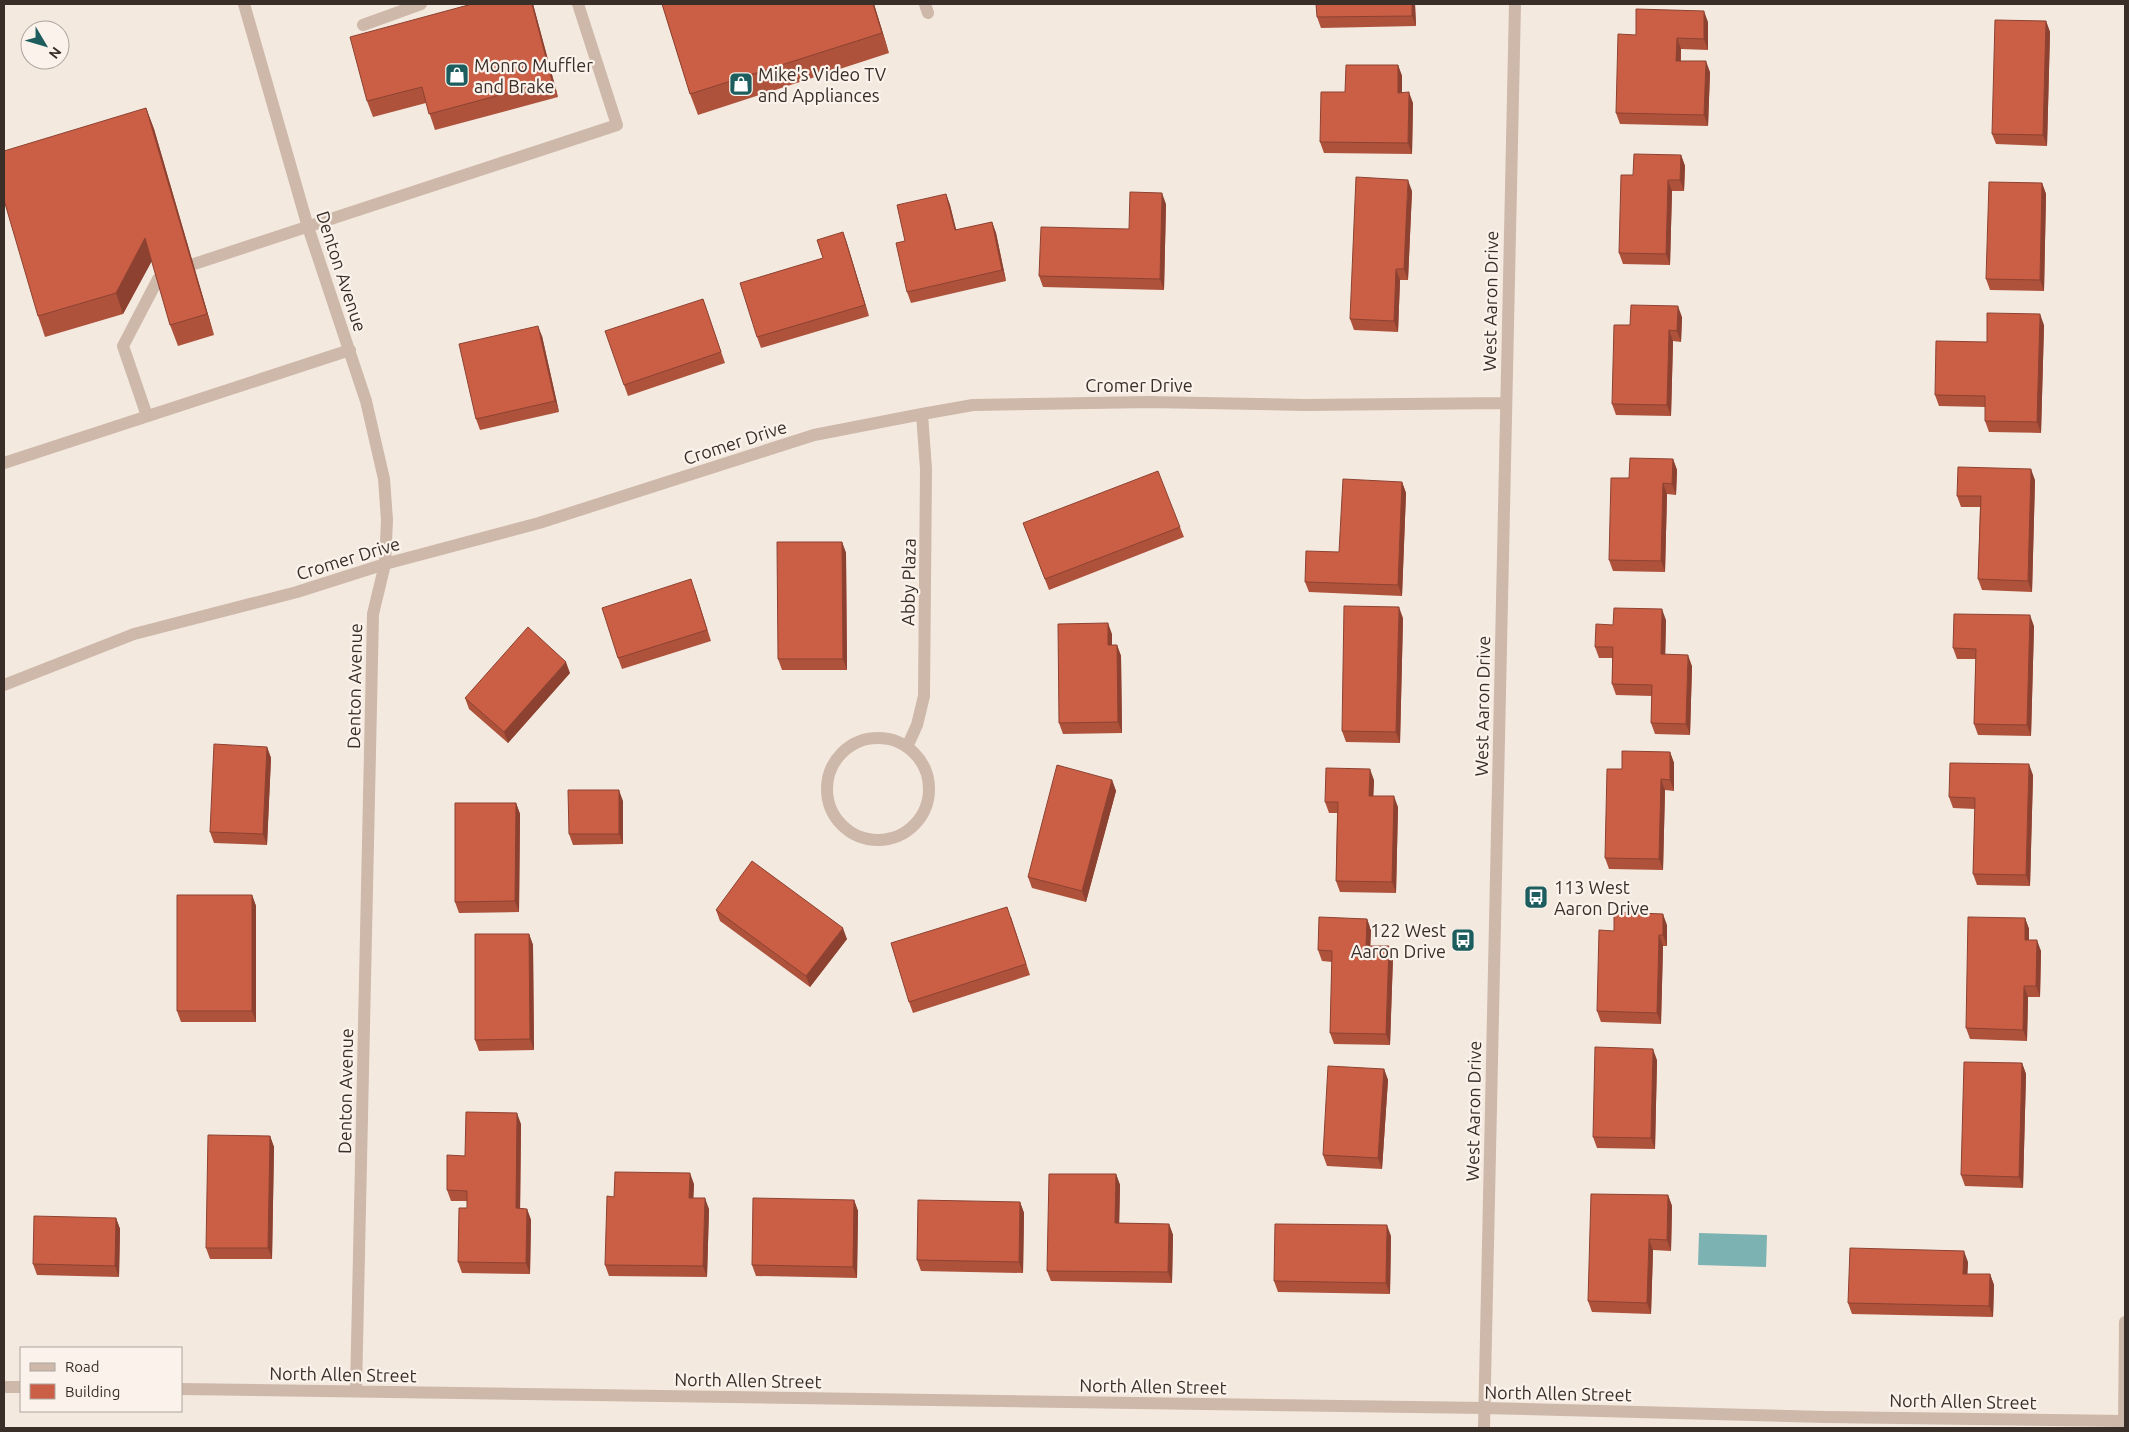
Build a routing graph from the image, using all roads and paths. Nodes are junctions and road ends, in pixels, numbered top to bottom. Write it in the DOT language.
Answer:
graph roads {
  1 [pos="244,4"];
  2 [pos="421,4"];
  3 [pos="578,4"];
  4 [pos="1515,4"];
  5 [pos="363,25"];
  6 [pos="308,227"];
  7 [pos="194,264"];
  8 [pos="158,279"];
  9 [pos="350,350"];
  10 [pos="1506,403"];
  11 [pos="922,414"];
  12 [pos="147,416"];
  13 [pos="4,463"];
  14 [pos="385,564"];
  15 [pos="4,684"];
  16 [pos="907,747"];
  17 [pos="2125,1322"];
  18 [pos="4,1387"];
  19 [pos="20,1387"];
  20 [pos="182,1389"];
  21 [pos="356,1391"];
  22 [pos="1484,1408"];
  23 [pos="2124,1425"];
  24 [pos="1484,1428"];
  1 -- 6 [label="street, Denton Avenue"];
  2 -- 5 [label="street"];
  3 -- 6 [label="street"];
  4 -- 10 [label="street, West Aaron Drive"];
  6 -- 7 [label="street"];
  6 -- 9 [label="street, Denton Avenue"];
  8 -- 12 [label="street"];
  9 -- 12 [label="street"];
  9 -- 14 [label="street, Denton Avenue"];
  10 -- 11 [label="street, Cromer Drive"];
  10 -- 22 [label="street, West Aaron Drive"];
  11 -- 14 [label="street, Cromer Drive"];
  11 -- 16 [label="street, Abby Plaza"];
  12 -- 13 [label="street"];
  14 -- 15 [label="street, Cromer Drive"];
  14 -- 21 [label="street, Denton Avenue"];
  16 -- 16 [label="street"];
  17 -- 23 [label="street"];
  18 -- 19 [label="street"];
  20 -- 21 [label="street, North Allen Street"];
  21 -- 22 [label="street, North Allen Street"];
  22 -- 23 [label="street, North Allen Street"];
  22 -- 24 [label="street, West Aaron Drive"];
}
